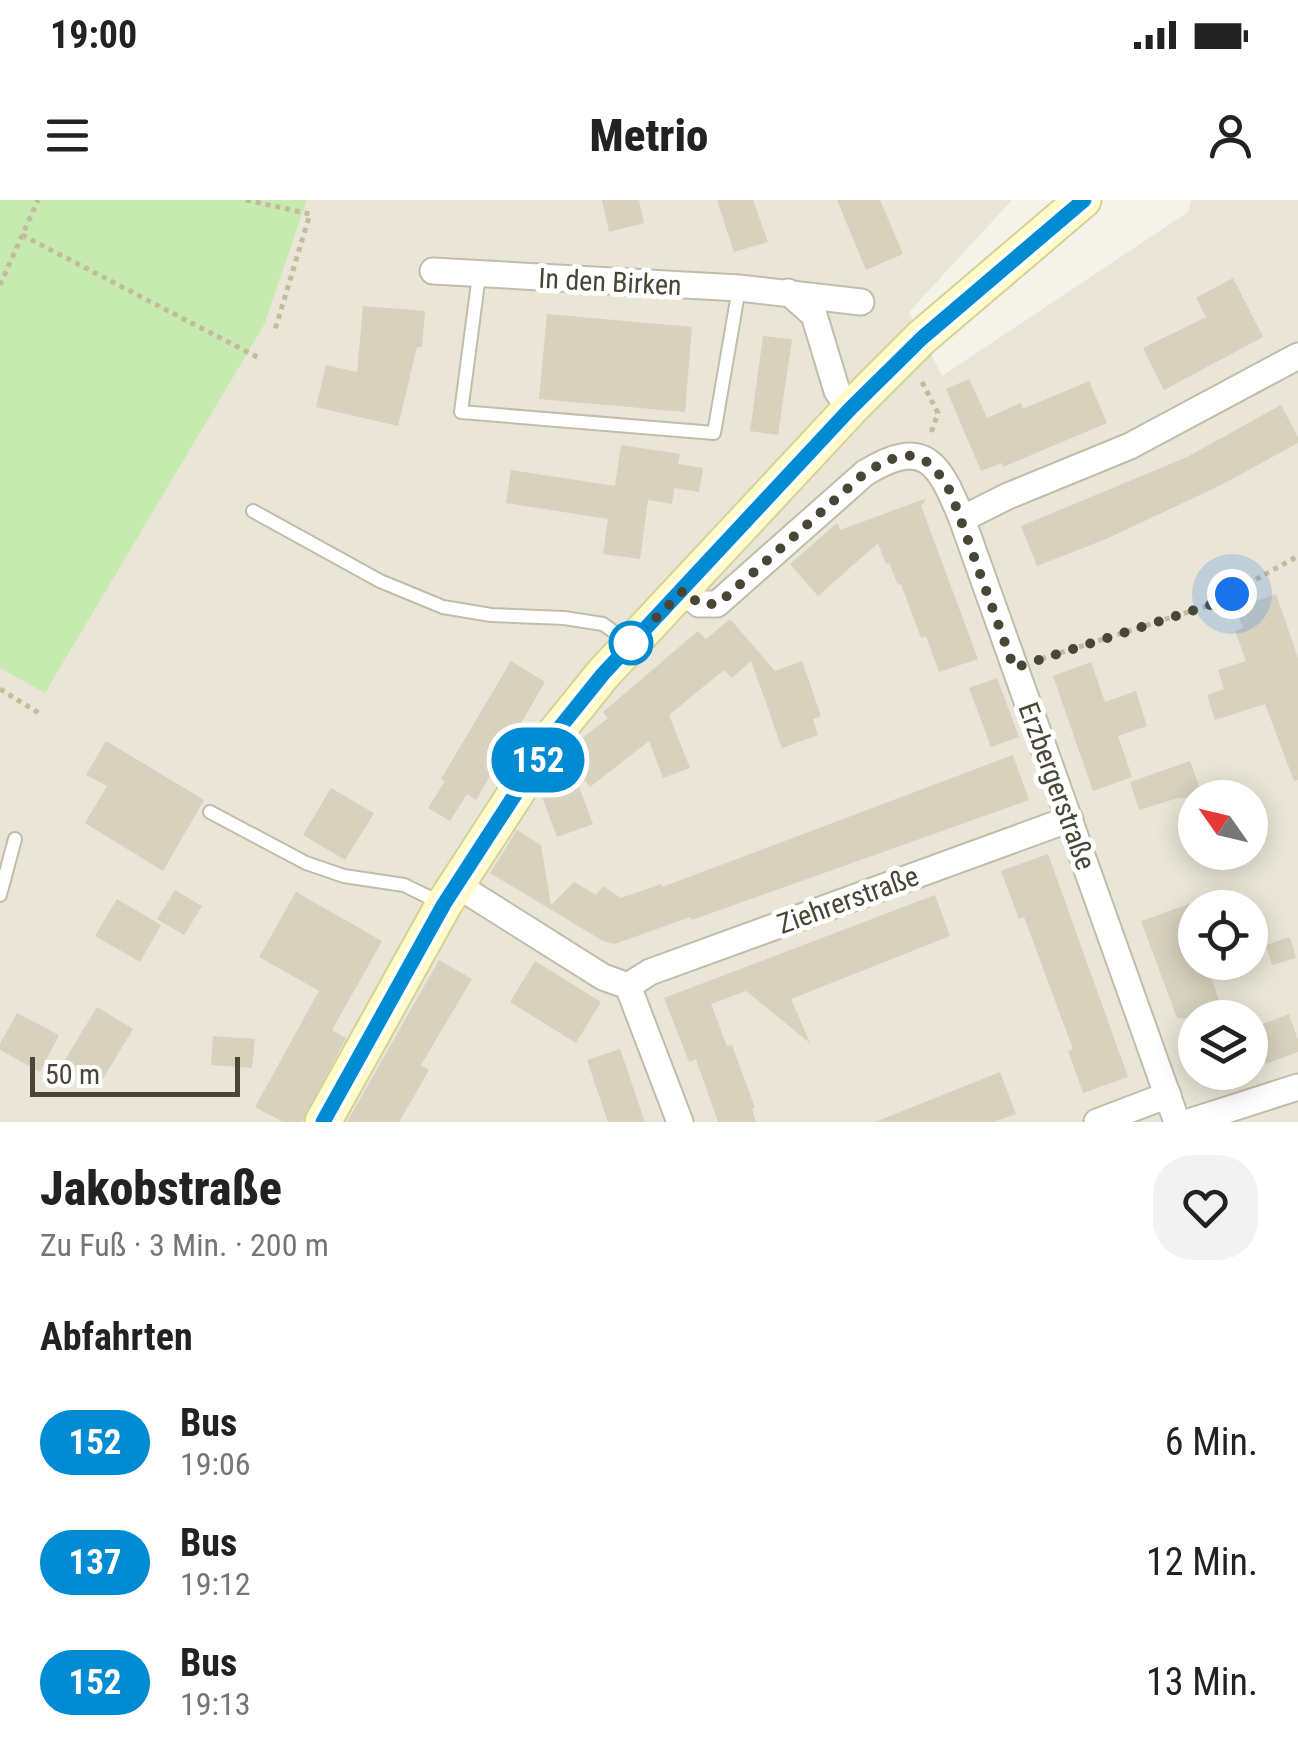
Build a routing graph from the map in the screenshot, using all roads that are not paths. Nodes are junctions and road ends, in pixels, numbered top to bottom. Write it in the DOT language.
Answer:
graph roads {
  1 [pos="1084,200"];
  2 [pos="433,271"];
  3 [pos="479,275"];
  4 [pos="738,288"];
  5 [pos="788,292"];
  6 [pos="861,302"];
  7 [pos="1298,356"];
  8 [pos="850,409"];
  9 [pos="253,511"];
  10 [pos="962,519"];
  11 [pos="684,590"];
  12 [pos="630,644"];
  13 [pos="210,812"];
  14 [pos="1070,819"];
  15 [pos="15,839"];
  16 [pos="0,895"];
  17 [pos="450,895"];
  18 [pos="628,986"];
  19 [pos="1298,1087"];
  20 [pos="1168,1095"];
  21 [pos="323,1122"];
  22 [pos="680,1122"];
  23 [pos="1097,1122"];
  24 [pos="1177,1122"];
  25 [pos="1189,1122"];
  1 -- 8 [label="street"];
  2 -- 3 [label="street, In den Birken"];
  3 -- 4 [label="street, In den Birken"];
  3 -- 4 [label="lane"];
  4 -- 5 [label="street, In den Birken"];
  5 -- 6 [label="street, In den Birken"];
  5 -- 8 [label="street"];
  7 -- 10 [label="street"];
  8 -- 11 [label="street"];
  9 -- 12 [label="lane"];
  10 -- 11 [label="street, Erzbergerstraße"];
  10 -- 14 [label="street, Erzbergerstraße"];
  11 -- 12 [label="street"];
  12 -- 17 [label="street"];
  13 -- 17 [label="lane"];
  14 -- 18 [label="street, Ziehrerstraße"];
  14 -- 20 [label="street, Erzbergerstraße"];
  15 -- 16 [label="lane"];
  17 -- 18 [label="street"];
  17 -- 21 [label="street"];
  18 -- 22 [label="street"];
  19 -- 25 [label="street"];
  20 -- 23 [label="street"];
  20 -- 24 [label="street, Erzbergerstraße"];
}
